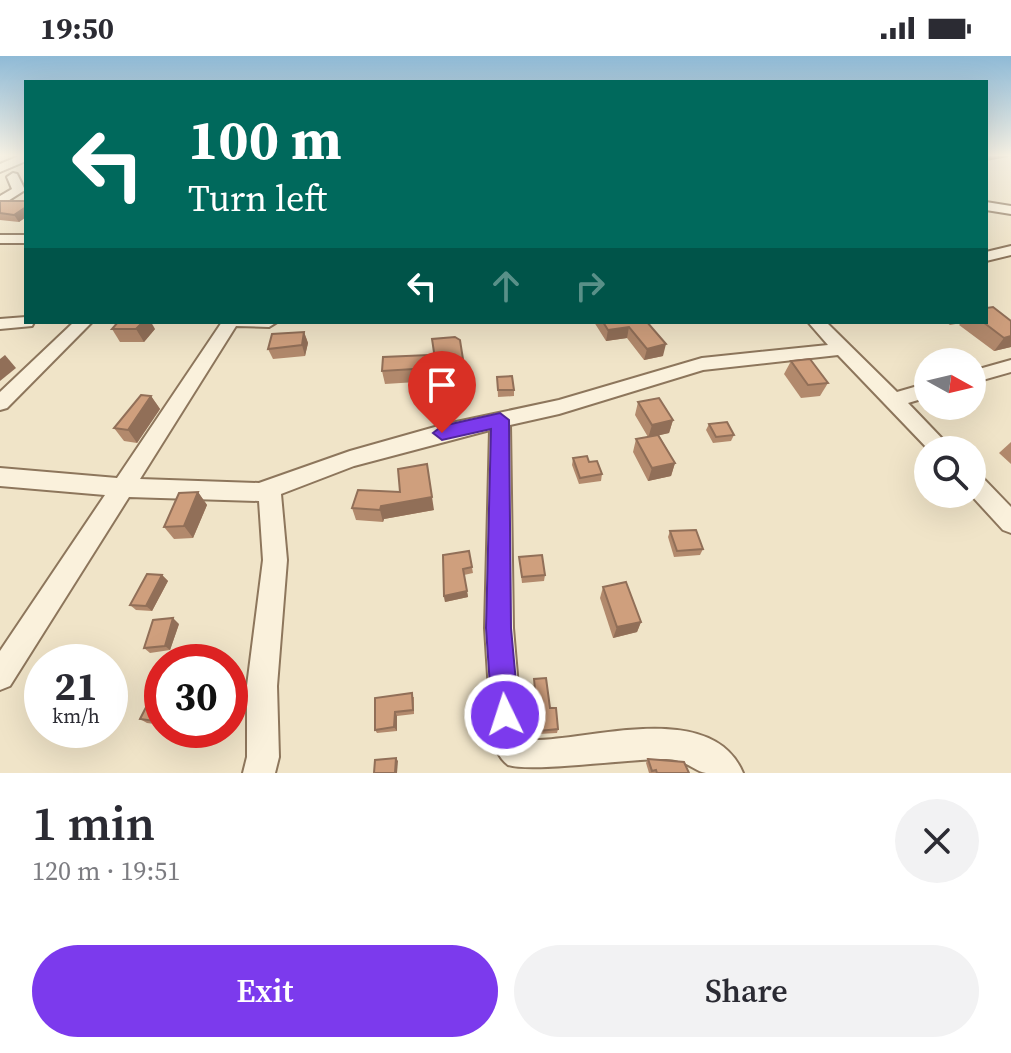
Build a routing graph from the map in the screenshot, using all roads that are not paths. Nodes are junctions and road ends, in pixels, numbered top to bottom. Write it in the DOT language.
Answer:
graph roads {
  1 [pos="18,188"];
  2 [pos="0,202"];
  3 [pos="988,206"];
  4 [pos="1011,210"];
  5 [pos="0,239"];
  6 [pos="24,239"];
  7 [pos="1011,250"];
  8 [pos="990,256"];
  9 [pos="1011,259"];
  10 [pos="24,322"];
  11 [pos="0,324"];
  12 [pos="82,324"];
  13 [pos="229,324"];
  14 [pos="818,324"];
  15 [pos="842,348"];
  16 [pos="1011,366"];
  17 [pos="986,373"];
  18 [pos="914,394"];
  19 [pos="894,400"];
  20 [pos="0,403"];
  21 [pos="500,420"];
  22 [pos="929,436"];
  23 [pos="0,477"];
  24 [pos="120,487"];
  25 [pos="269,490"];
  26 [pos="986,496"];
  27 [pos="1011,523"];
  28 [pos="0,676"];
  29 [pos="259,773"];
  30 [pos="727,773"];
  1 -- 2 [label="street"];
  3 -- 4 [label="street"];
  5 -- 6 [label="street"];
  7 -- 8 [label="street"];
  8 -- 9 [label="street"];
  10 -- 11 [label="street"];
  12 -- 20 [label="street"];
  13 -- 24 [label="street"];
  14 -- 15 [label="street"];
  15 -- 19 [label="street"];
  15 -- 21 [label="street"];
  16 -- 17 [label="street"];
  18 -- 19 [label="street"];
  19 -- 22 [label="street"];
  21 -- 25 [label="street"];
  21 -- 30 [label="street"];
  23 -- 24 [label="street"];
  24 -- 25 [label="street"];
  24 -- 28 [label="street"];
  25 -- 29 [label="street"];
  26 -- 27 [label="street"];
}
